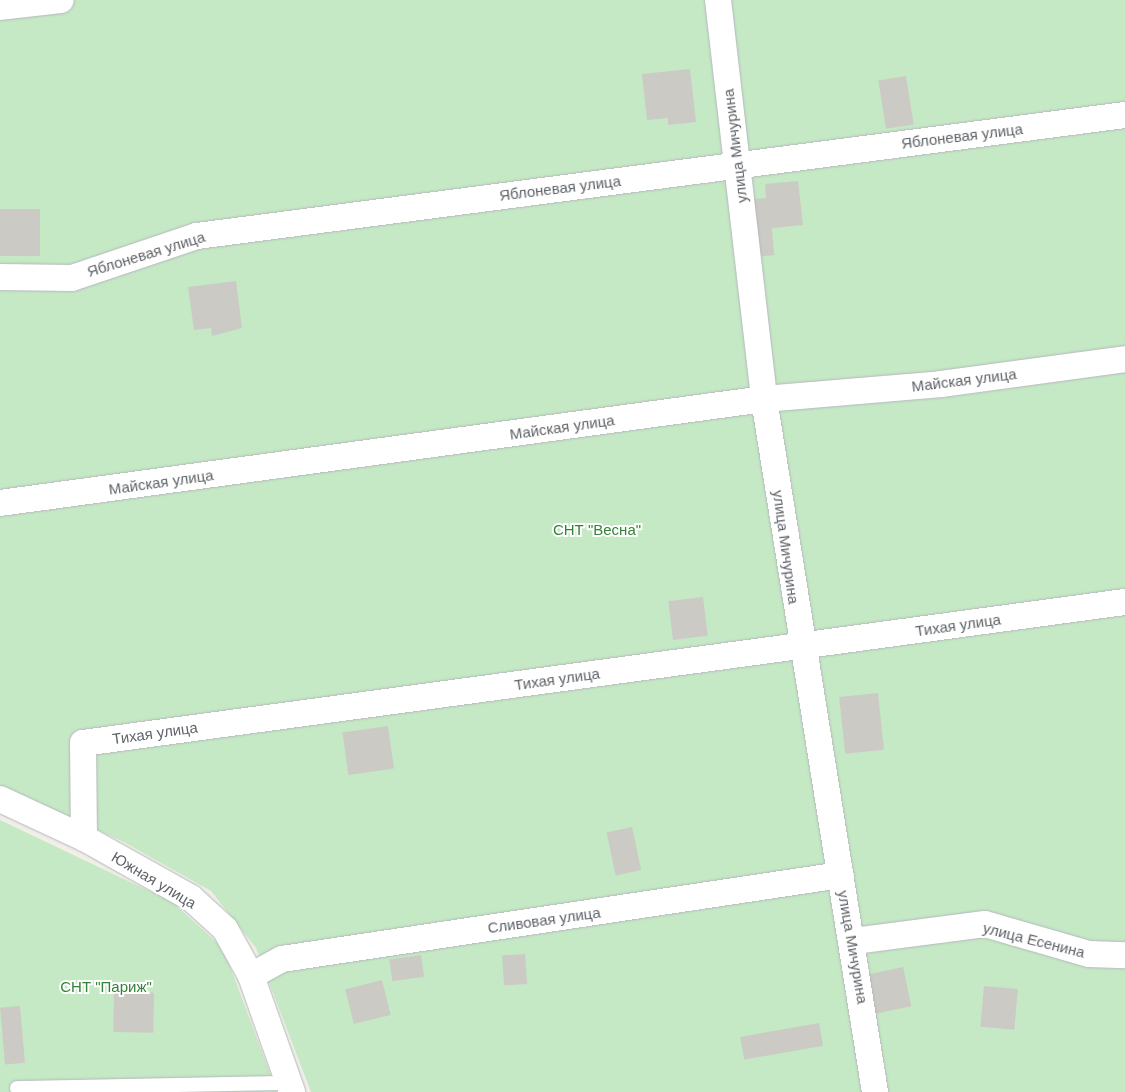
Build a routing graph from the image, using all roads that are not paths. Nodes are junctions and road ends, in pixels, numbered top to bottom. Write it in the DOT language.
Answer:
graph roads {
  1 [pos="61,0"];
  2 [pos="718,0"];
  3 [pos="0,7"];
  4 [pos="1125,116"];
  5 [pos="738,165"];
  6 [pos="0,277"];
  7 [pos="1125,359"];
  8 [pos="764,399"];
  9 [pos="0,504"];
  10 [pos="1125,602"];
  11 [pos="801,646"];
  12 [pos="0,799"];
  13 [pos="84,838"];
  14 [pos="841,875"];
  15 [pos="854,941"];
  16 [pos="1125,955"];
  17 [pos="251,976"];
  18 [pos="17,1088"];
  19 [pos="289,1088"];
  20 [pos="875,1092"];
  1 -- 3 [label="street"];
  2 -- 5 [label="street, улица Мичурина"];
  4 -- 5 [label="street, Яблоневая улица"];
  5 -- 6 [label="street, Яблоневая улица"];
  5 -- 8 [label="street, улица Мичурина"];
  7 -- 8 [label="street, Майская улица"];
  8 -- 9 [label="street, Майская улица"];
  8 -- 11 [label="street, улица Мичурина"];
  10 -- 11 [label="street, Тихая улица"];
  11 -- 13 [label="street, Тихая улица"];
  11 -- 14 [label="street, улица Мичурина"];
  12 -- 13 [label="street, Южная улица"];
  13 -- 17 [label="street, Южная улица"];
  14 -- 15 [label="street, улица Мичурина"];
  14 -- 17 [label="street, Сливовая улица"];
  15 -- 16 [label="street, улица Есенина"];
  15 -- 20 [label="street, улица Мичурина"];
  17 -- 19 [label="street, Южная улица"];
  18 -- 19 [label="lane"];
}
